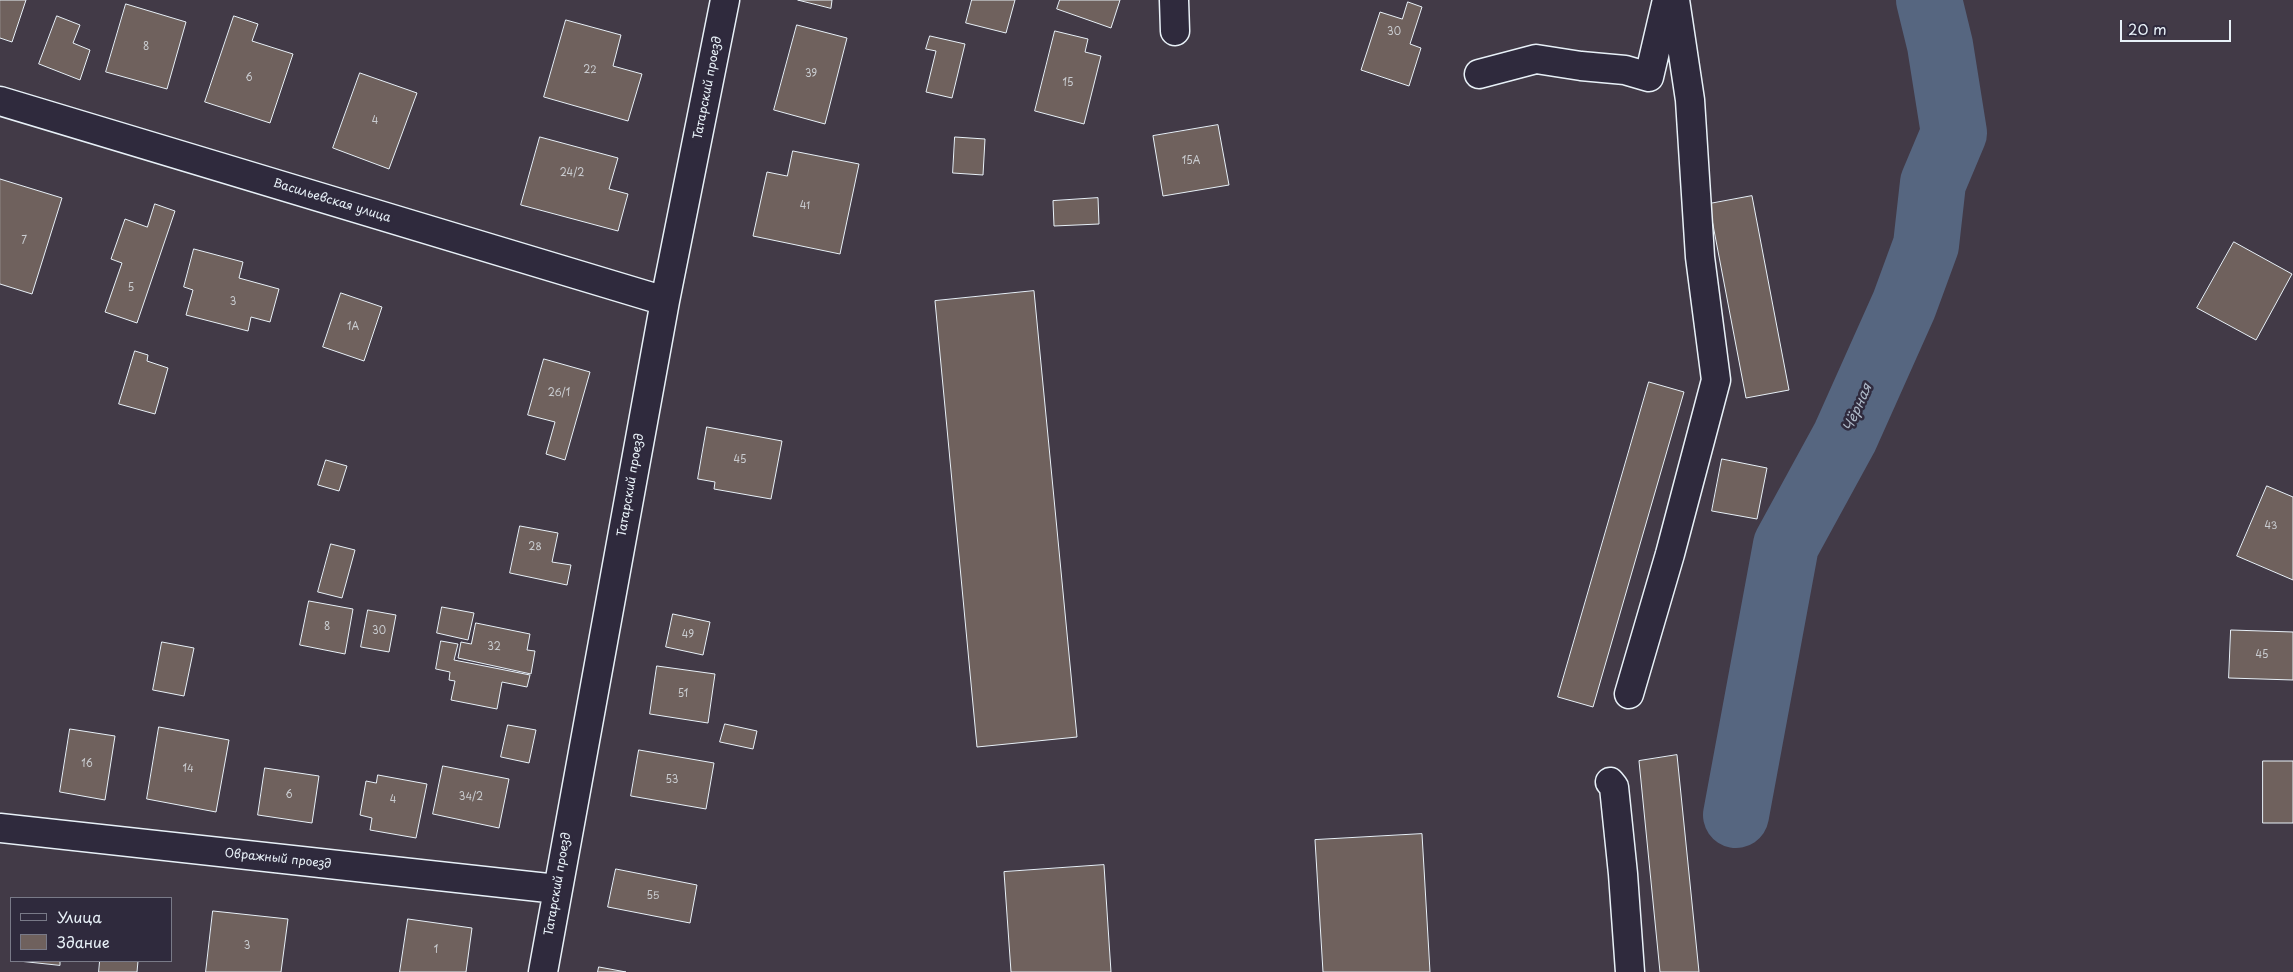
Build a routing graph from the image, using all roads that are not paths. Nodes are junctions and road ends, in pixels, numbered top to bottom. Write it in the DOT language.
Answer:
graph roads {
  1 [pos="725,0"];
  2 [pos="1174,0"];
  3 [pos="1667,0"];
  4 [pos="1675,0"];
  5 [pos="1175,32"];
  6 [pos="1479,74"];
  7 [pos="0,101"];
  8 [pos="665,301"];
  9 [pos="1629,694"];
  10 [pos="1610,782"];
  11 [pos="0,828"];
  12 [pos="557,890"];
  13 [pos="543,972"];
  14 [pos="1630,972"];
  1 -- 8 [label="street, Татарский проезд"];
  2 -- 5 [label="street"];
  3 -- 6 [label="street"];
  4 -- 9 [label="street"];
  7 -- 8 [label="street, Васильевская улица"];
  8 -- 12 [label="street, Татарский проезд"];
  10 -- 14 [label="street"];
  11 -- 12 [label="street, Овражный проезд"];
  12 -- 13 [label="street, Татарский проезд"];
}
